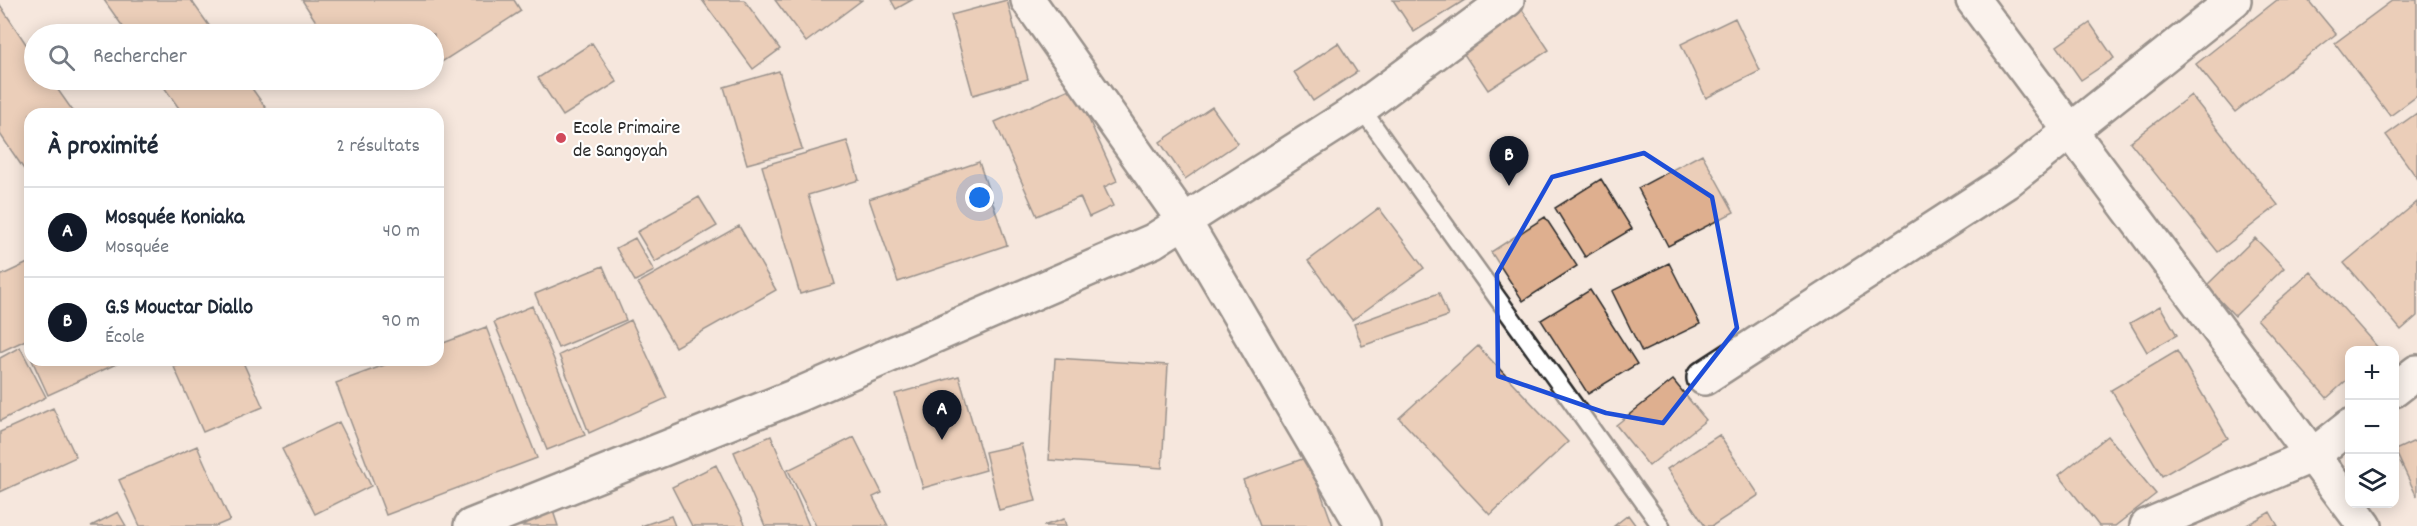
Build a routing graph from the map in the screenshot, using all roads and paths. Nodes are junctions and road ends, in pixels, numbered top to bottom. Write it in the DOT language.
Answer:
graph roads {
  1 [pos="1028,0"];
  2 [pos="1507,0"];
  3 [pos="1973,0"];
  4 [pos="2234,0"];
  5 [pos="1361,108"];
  6 [pos="2072,131"];
  7 [pos="1184,220"];
  8 [pos="2417,372"];
  9 [pos="1704,378"];
  10 [pos="2399,386"];
  11 [pos="2345,429"];
  12 [pos="2313,455"];
  13 [pos="471,526"];
  14 [pos="1363,526"];
  15 [pos="1661,526"];
  16 [pos="2147,526"];
  17 [pos="2364,526"];
  1 -- 7 [label="street"];
  2 -- 5 [label="street"];
  3 -- 6 [label="street"];
  4 -- 6 [label="street"];
  5 -- 7 [label="street"];
  5 -- 15 [label="lane"];
  6 -- 9 [label="street"];
  6 -- 12 [label="street"];
  7 -- 13 [label="street"];
  7 -- 14 [label="street"];
  8 -- 10 [label="street"];
  11 -- 12 [label="street"];
  12 -- 16 [label="street"];
  12 -- 17 [label="street"];
}
